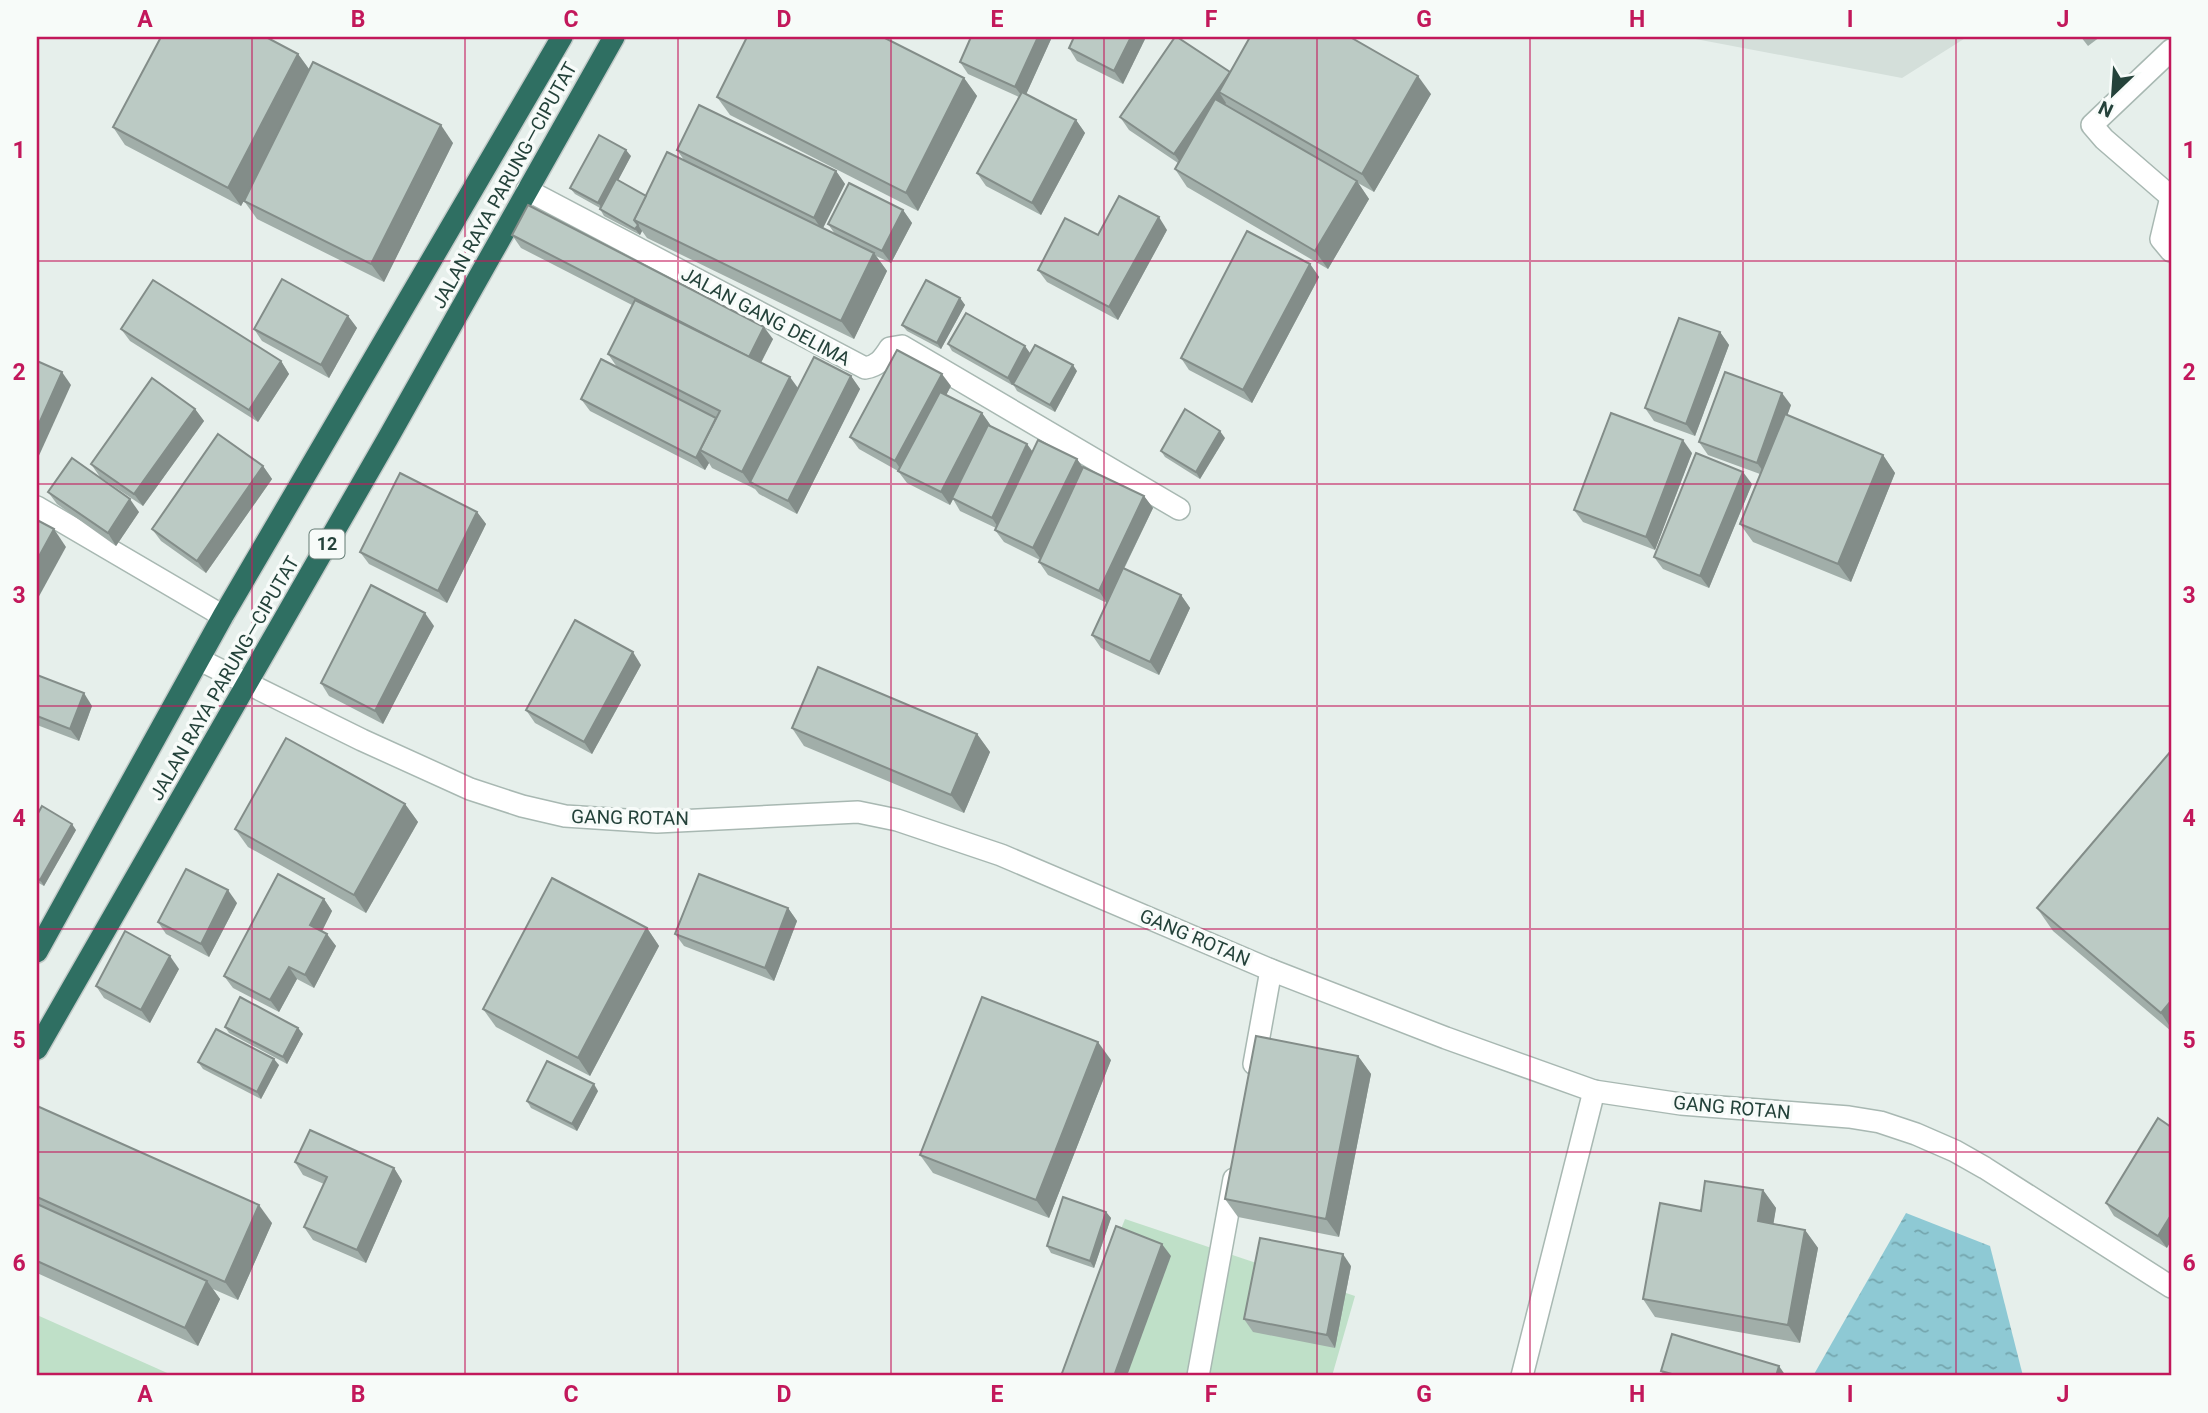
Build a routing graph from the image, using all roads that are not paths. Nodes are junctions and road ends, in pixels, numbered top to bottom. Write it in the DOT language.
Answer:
graph roads {
  1 [pos="562,37"];
  2 [pos="614,37"];
  3 [pos="2171,50"];
  4 [pos="527,190"];
  5 [pos="2171,197"];
  6 [pos="2171,251"];
  7 [pos="37,508"];
  8 [pos="1179,509"];
  9 [pos="223,616"];
  10 [pos="200,660"];
  11 [pos="247,682"];
  12 [pos="37,952"];
  13 [pos="1271,970"];
  14 [pos="37,1049"];
  15 [pos="1252,1078"];
  16 [pos="1594,1091"];
  17 [pos="1237,1160"];
  18 [pos="2171,1287"];
  19 [pos="1198,1376"];
  20 [pos="1522,1376"];
  1 -- 9 [label="highway, JALAN RAYA PARUNG—CIPUTAT"];
  2 -- 4 [label="highway, JALAN RAYA PARUNG—CIPUTAT / 12"];
  3 -- 5 [label="street"];
  4 -- 8 [label="street, JALAN GANG DELIMA"];
  4 -- 11 [label="highway, JALAN RAYA PARUNG—CIPUTAT / 12"];
  5 -- 6 [label="street"];
  7 -- 9 [label="street"];
  9 -- 10 [label="highway, JALAN RAYA PARUNG—CIPUTAT"];
  10 -- 11 [label="street, GANG ROTAN"];
  10 -- 12 [label="highway, JALAN RAYA PARUNG—CIPUTAT"];
  11 -- 13 [label="street, GANG ROTAN"];
  11 -- 14 [label="highway, JALAN RAYA PARUNG—CIPUTAT / 12"];
  13 -- 15 [label="street"];
  13 -- 16 [label="street, GANG ROTAN"];
  16 -- 18 [label="street, GANG ROTAN"];
  16 -- 20 [label="street"];
  17 -- 19 [label="street"];
}
